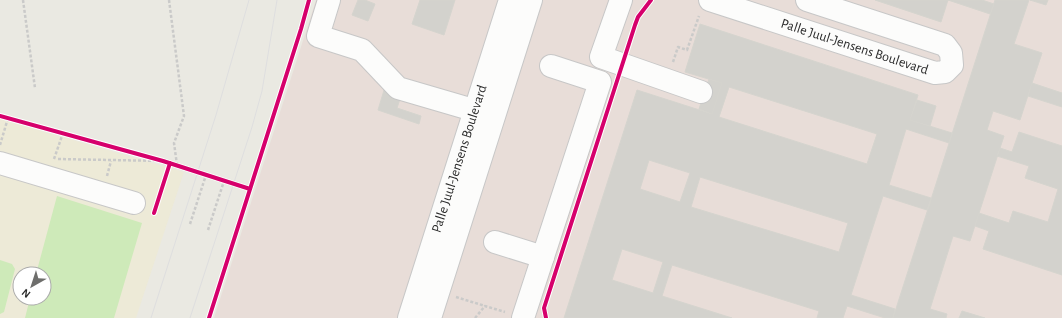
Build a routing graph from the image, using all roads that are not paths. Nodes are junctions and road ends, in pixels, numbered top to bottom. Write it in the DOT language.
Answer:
graph roads {
  1 [pos="329,0"];
  2 [pos="510,0"];
  3 [pos="531,0"];
  4 [pos="621,0"];
  5 [pos="807,0"];
  6 [pos="716,5"];
  7 [pos="551,66"];
  8 [pos="701,92"];
  9 [pos="484,113"];
  10 [pos="0,163"];
  11 [pos="134,203"];
  12 [pos="495,242"];
  13 [pos="543,258"];
  14 [pos="409,318"];
  15 [pos="430,318"];
  16 [pos="523,318"];
  1 -- 9 [label="street"];
  2 -- 9 [label="street, Palle Juul-Jensens Boulevard"];
  3 -- 9 [label="street, Palle Juul-Jensens Boulevard"];
  4 -- 8 [label="street"];
  5 -- 6 [label="street, Palle Juul-Jensens Boulevard"];
  7 -- 13 [label="street"];
  9 -- 14 [label="street, Palle Juul-Jensens Boulevard"];
  9 -- 15 [label="street, Palle Juul-Jensens Boulevard"];
  10 -- 11 [label="street"];
  12 -- 13 [label="street"];
  13 -- 16 [label="street"];
}
